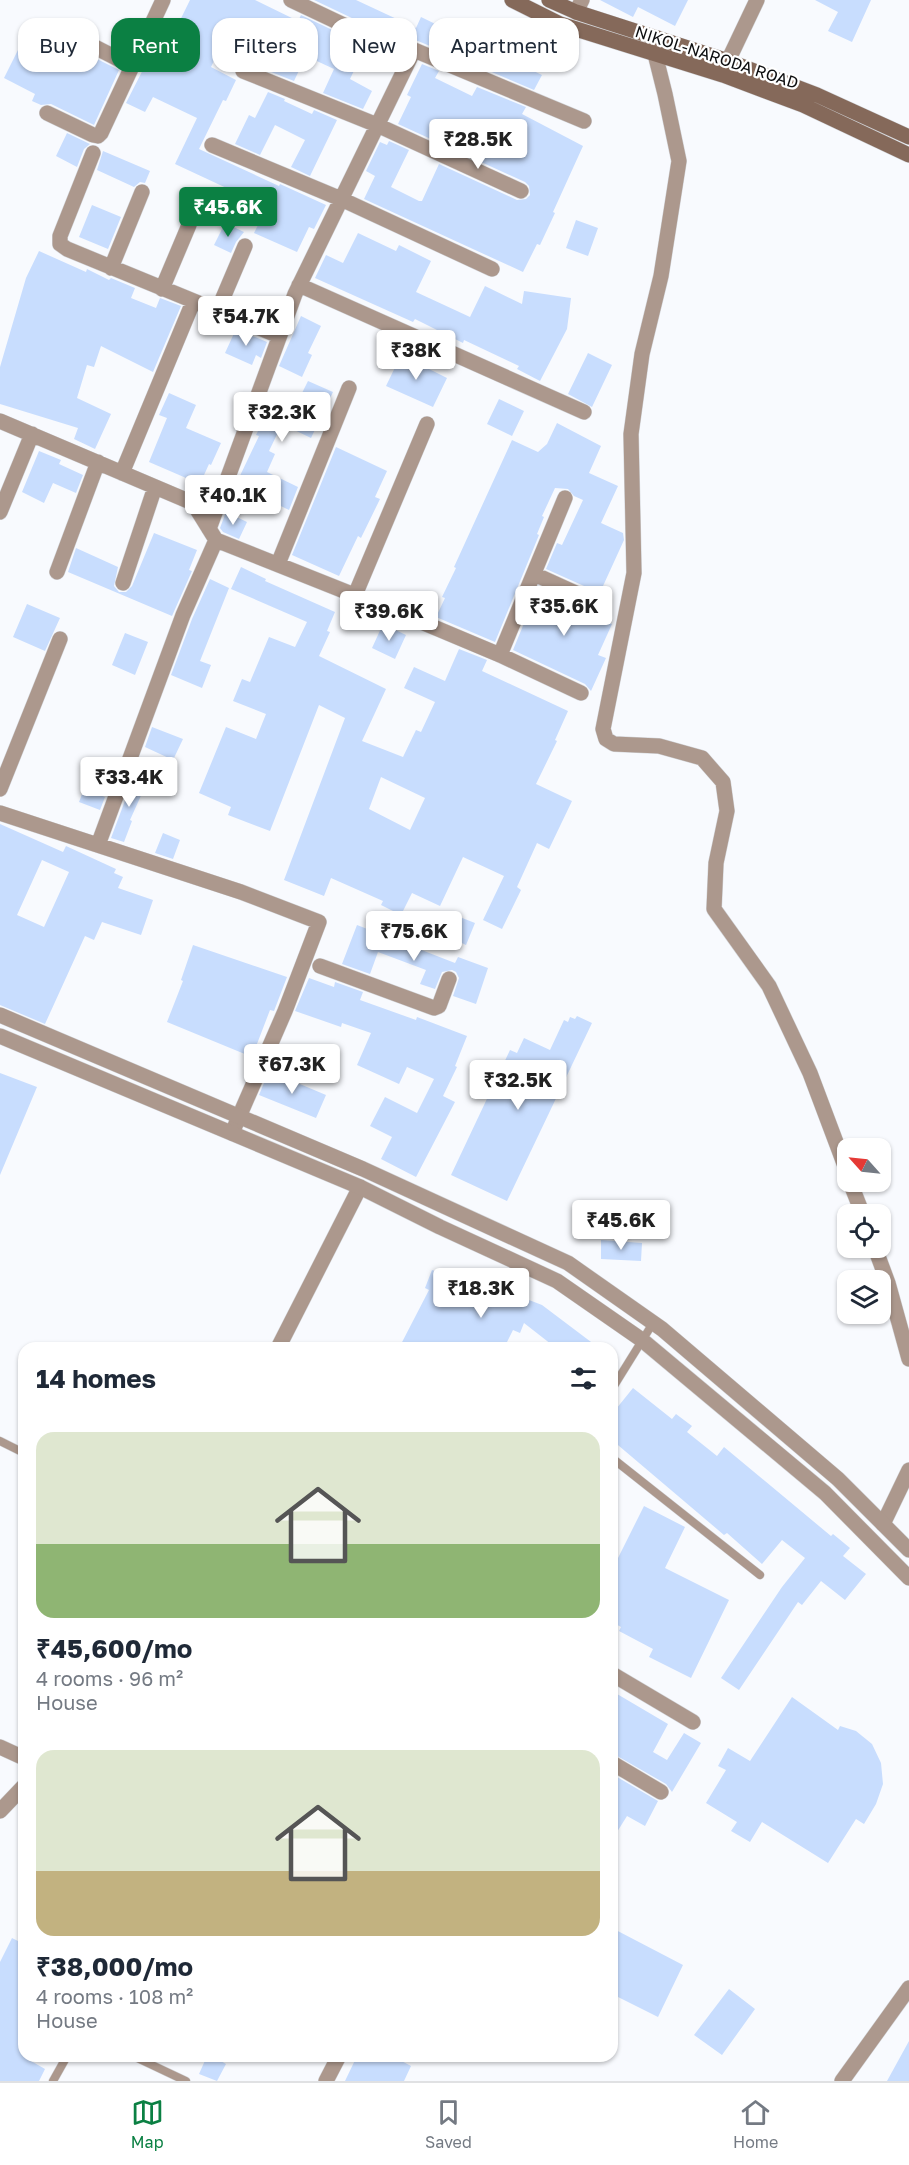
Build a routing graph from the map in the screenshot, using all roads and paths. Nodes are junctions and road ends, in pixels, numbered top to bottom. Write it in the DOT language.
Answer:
graph roads {
  1 [pos="162,0"];
  2 [pos="291,0"];
  3 [pos="512,0"];
  4 [pos="549,0"];
  5 [pos="757,0"];
  6 [pos="579,6"];
  7 [pos="154,18"];
  8 [pos="330,18"];
  9 [pos="658,38"];
  10 [pos="417,51"];
  11 [pos="655,54"];
  12 [pos="725,68"];
  13 [pos="129,72"];
  14 [pos="245,72"];
  15 [pos="403,72"];
  16 [pos="46,113"];
  17 [pos="584,122"];
  18 [pos="377,125"];
  19 [pos="909,137"];
  20 [pos="212,145"];
  21 [pos="93,153"];
  22 [pos="909,155"];
  23 [pos="522,191"];
  24 [pos="142,192"];
  25 [pos="341,199"];
  26 [pos="189,225"];
  27 [pos="244,246"];
  28 [pos="111,268"];
  29 [pos="492,269"];
  30 [pos="299,285"];
  31 [pos="162,289"];
  32 [pos="193,302"];
  33 [pos="217,312"];
  34 [pos="279,336"];
  35 [pos="349,388"];
  36 [pos="584,412"];
  37 [pos="0,421"];
  38 [pos="427,424"];
  39 [pos="32,434"];
  40 [pos="98,462"];
  41 [pos="122,472"];
  42 [pos="155,487"];
  43 [pos="565,498"];
  44 [pos="0,512"];
  45 [pos="213,535"];
  46 [pos="278,564"];
  47 [pos="57,572"];
  48 [pos="534,574"];
  49 [pos="123,583"];
  50 [pos="355,595"];
  51 [pos="589,599"];
  52 [pos="60,639"];
  53 [pos="500,655"];
  54 [pos="580,693"];
  55 [pos="0,789"];
  56 [pos="0,813"];
  57 [pos="98,845"];
  58 [pos="311,963"];
  59 [pos="449,979"];
  60 [pos="0,1015"];
  61 [pos="0,1036"];
  62 [pos="239,1116"];
  63 [pos="232,1133"];
  64 [pos="837,1145"];
  65 [pos="360,1187"];
  66 [pos="879,1258"];
  67 [pos="653,1323"];
  68 [pos="642,1340"];
  69 [pos="281,1342"];
  70 [pos="909,1359"];
  71 [pos="618,1379"];
  72 [pos="0,1441"];
  73 [pos="18,1450"];
  74 [pos="618,1463"];
  75 [pos="909,1470"];
  76 [pos="883,1524"];
  77 [pos="909,1550"];
  78 [pos="760,1575"];
  79 [pos="909,1578"];
  80 [pos="618,1678"];
  81 [pos="693,1722"];
  82 [pos="0,1747"];
  83 [pos="18,1755"];
  84 [pos="618,1767"];
  85 [pos="18,1792"];
  86 [pos="661,1792"];
  87 [pos="0,1811"];
  88 [pos="907,1997"];
  89 [pos="64,2062"];
  90 [pos="145,2062"];
  91 [pos="336,2062"];
  92 [pos="53,2081"];
  93 [pos="186,2081"];
  94 [pos="326,2081"];
  95 [pos="842,2081"];
  1 -- 7 [label="street"];
  2 -- 8 [label="street"];
  3 -- 11 [label="main road, NIKOL-NARODA ROAD"];
  4 -- 6 [label="main road"];
  5 -- 12 [label="street"];
  6 -- 9 [label="main road"];
  9 -- 11 [label="street"];
  9 -- 12 [label="main road"];
  10 -- 17 [label="street"];
  11 -- 12 [label="main road, NIKOL-NARODA ROAD"];
  11 -- 64 [label="street"];
  12 -- 19 [label="main road"];
  12 -- 22 [label="main road, NIKOL-NARODA ROAD"];
  13 -- 16 [label="street"];
  14 -- 18 [label="street"];
  15 -- 18 [label="street"];
  18 -- 23 [label="street"];
  18 -- 25 [label="street"];
  20 -- 25 [label="street"];
  21 -- 28 [label="street"];
  24 -- 28 [label="street"];
  25 -- 29 [label="street"];
  25 -- 30 [label="street"];
  26 -- 31 [label="street"];
  27 -- 33 [label="street"];
  28 -- 31 [label="street"];
  30 -- 34 [label="street"];
  30 -- 36 [label="street"];
  31 -- 32 [label="street"];
  32 -- 33 [label="street"];
  32 -- 41 [label="street"];
  33 -- 34 [label="street"];
  34 -- 45 [label="street"];
  35 -- 46 [label="street"];
  37 -- 39 [label="street"];
  38 -- 50 [label="street"];
  39 -- 40 [label="street"];
  39 -- 44 [label="street"];
  40 -- 41 [label="street"];
  40 -- 47 [label="street"];
  41 -- 42 [label="street"];
  42 -- 45 [label="street"];
  42 -- 49 [label="street"];
  43 -- 48 [label="street"];
  45 -- 46 [label="street"];
  45 -- 57 [label="street"];
  46 -- 50 [label="street"];
  48 -- 51 [label="street"];
  48 -- 53 [label="street"];
  50 -- 53 [label="street"];
  52 -- 55 [label="street"];
  53 -- 54 [label="street"];
  56 -- 57 [label="street"];
  57 -- 58 [label="street"];
  58 -- 59 [label="street"];
  58 -- 62 [label="street"];
  60 -- 62 [label="street"];
  61 -- 63 [label="street"];
  62 -- 63 [label="street"];
  62 -- 67 [label="street"];
  63 -- 65 [label="street"];
  65 -- 68 [label="street"];
  65 -- 69 [label="street"];
  66 -- 70 [label="street"];
  67 -- 68 [label="lane"];
  67 -- 76 [label="street"];
  68 -- 71 [label="lane"];
  68 -- 79 [label="street"];
  72 -- 73 [label="lane"];
  74 -- 78 [label="lane"];
  75 -- 76 [label="street"];
  76 -- 77 [label="street"];
  80 -- 81 [label="street"];
  82 -- 83 [label="street"];
  84 -- 86 [label="street"];
  85 -- 87 [label="street"];
  88 -- 95 [label="street"];
  89 -- 92 [label="lane"];
  90 -- 93 [label="lane"];
  91 -- 94 [label="street"];
}
